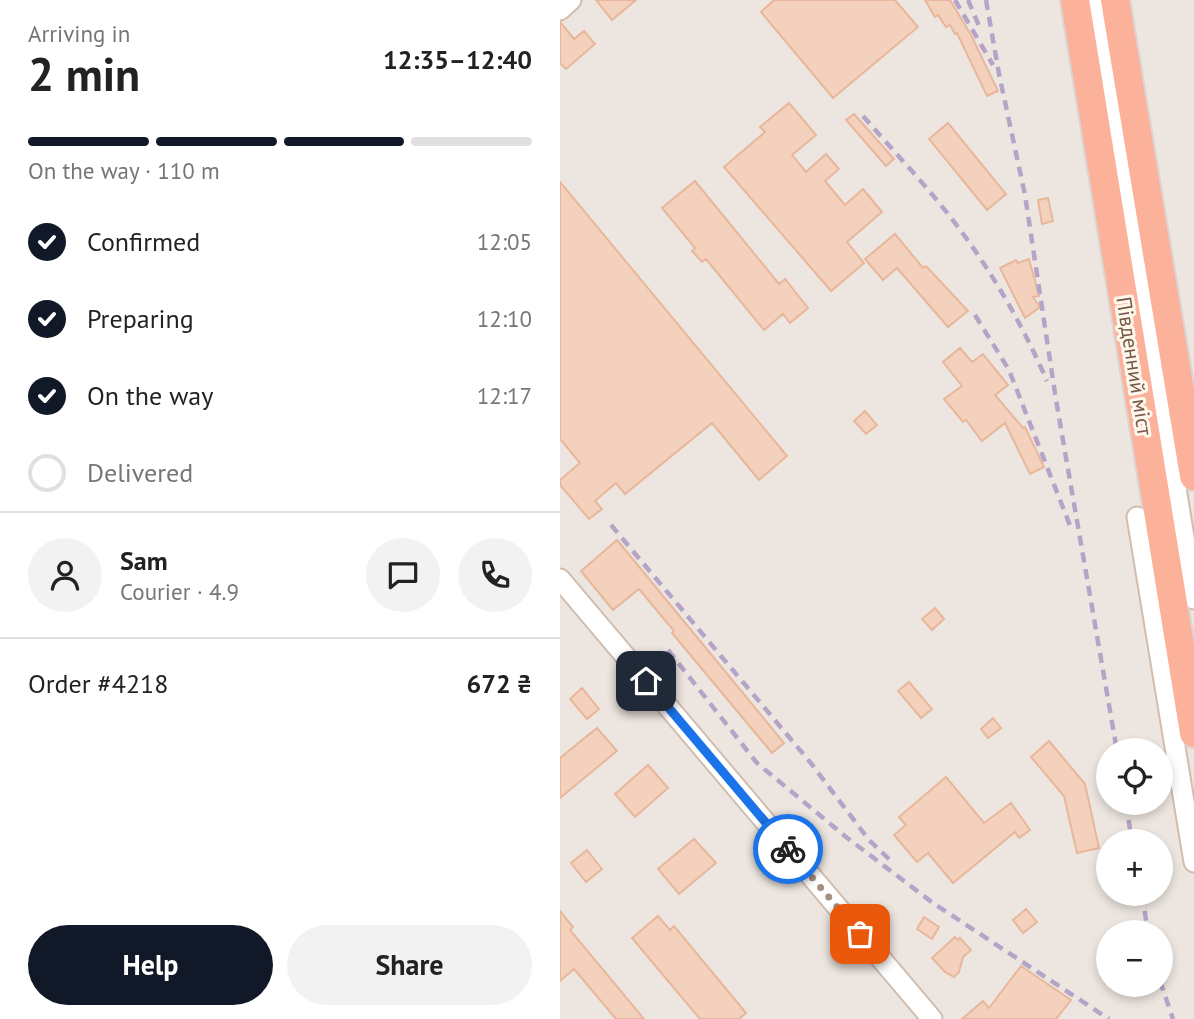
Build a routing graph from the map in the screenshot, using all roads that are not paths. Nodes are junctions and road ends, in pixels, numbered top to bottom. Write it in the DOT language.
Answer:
graph roads {
  1 [pos="571,0"];
  2 [pos="1075,0"];
  3 [pos="1097,0"];
  4 [pos="1115,0"];
  5 [pos="560,10"];
  6 [pos="1194,476"];
  7 [pos="1138,517"];
  8 [pos="560,579"];
  9 [pos="1194,598"];
  10 [pos="1194,733"];
  11 [pos="1194,862"];
  12 [pos="932,1019"];
  1 -- 5 [label="street"];
  2 -- 10 [label="highway, Південний міст"];
  3 -- 9 [label="street"];
  4 -- 6 [label="highway, Південний міст"];
  7 -- 11 [label="street"];
  8 -- 12 [label="street"];
}
